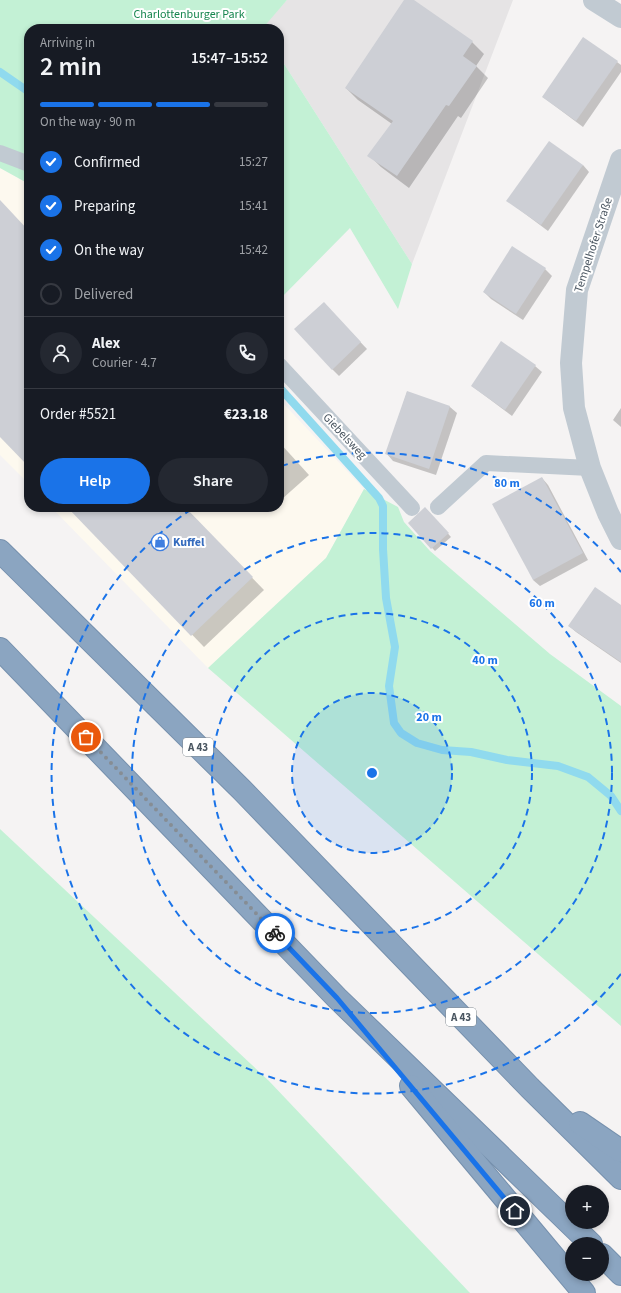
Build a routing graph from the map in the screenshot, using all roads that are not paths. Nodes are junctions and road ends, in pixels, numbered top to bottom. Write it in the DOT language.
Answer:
graph roads {
  1 [pos="594,0"];
  2 [pos="621,17"];
  3 [pos="0,153"];
  4 [pos="621,160"];
  5 [pos="24,162"];
  6 [pos="284,370"];
  7 [pos="590,468"];
  8 [pos="438,507"];
  9 [pos="412,508"];
  10 [pos="621,539"];
  11 [pos="0,551"];
  12 [pos="0,649"];
  13 [pos="337,998"];
  14 [pos="530,1088"];
  15 [pos="621,1151"];
  16 [pos="621,1178"];
  17 [pos="584,1237"];
  18 [pos="609,1262"];
  19 [pos="621,1274"];
  20 [pos="584,1293"];
  1 -- 2 [label="street"];
  3 -- 5 [label="lane"];
  4 -- 7 [label="street, Tempelhofer Straße"];
  6 -- 9 [label="lane, Giebelsweg"];
  7 -- 8 [label="lane"];
  7 -- 10 [label="street, Tempelhofer Straße"];
  11 -- 14 [label="highway, A 43"];
  12 -- 13 [label="highway"];
  13 -- 17 [label="highway"];
  13 -- 20 [label="highway"];
  14 -- 15 [label="highway"];
  14 -- 16 [label="highway, A 43"];
  18 -- 19 [label="highway"];
}
